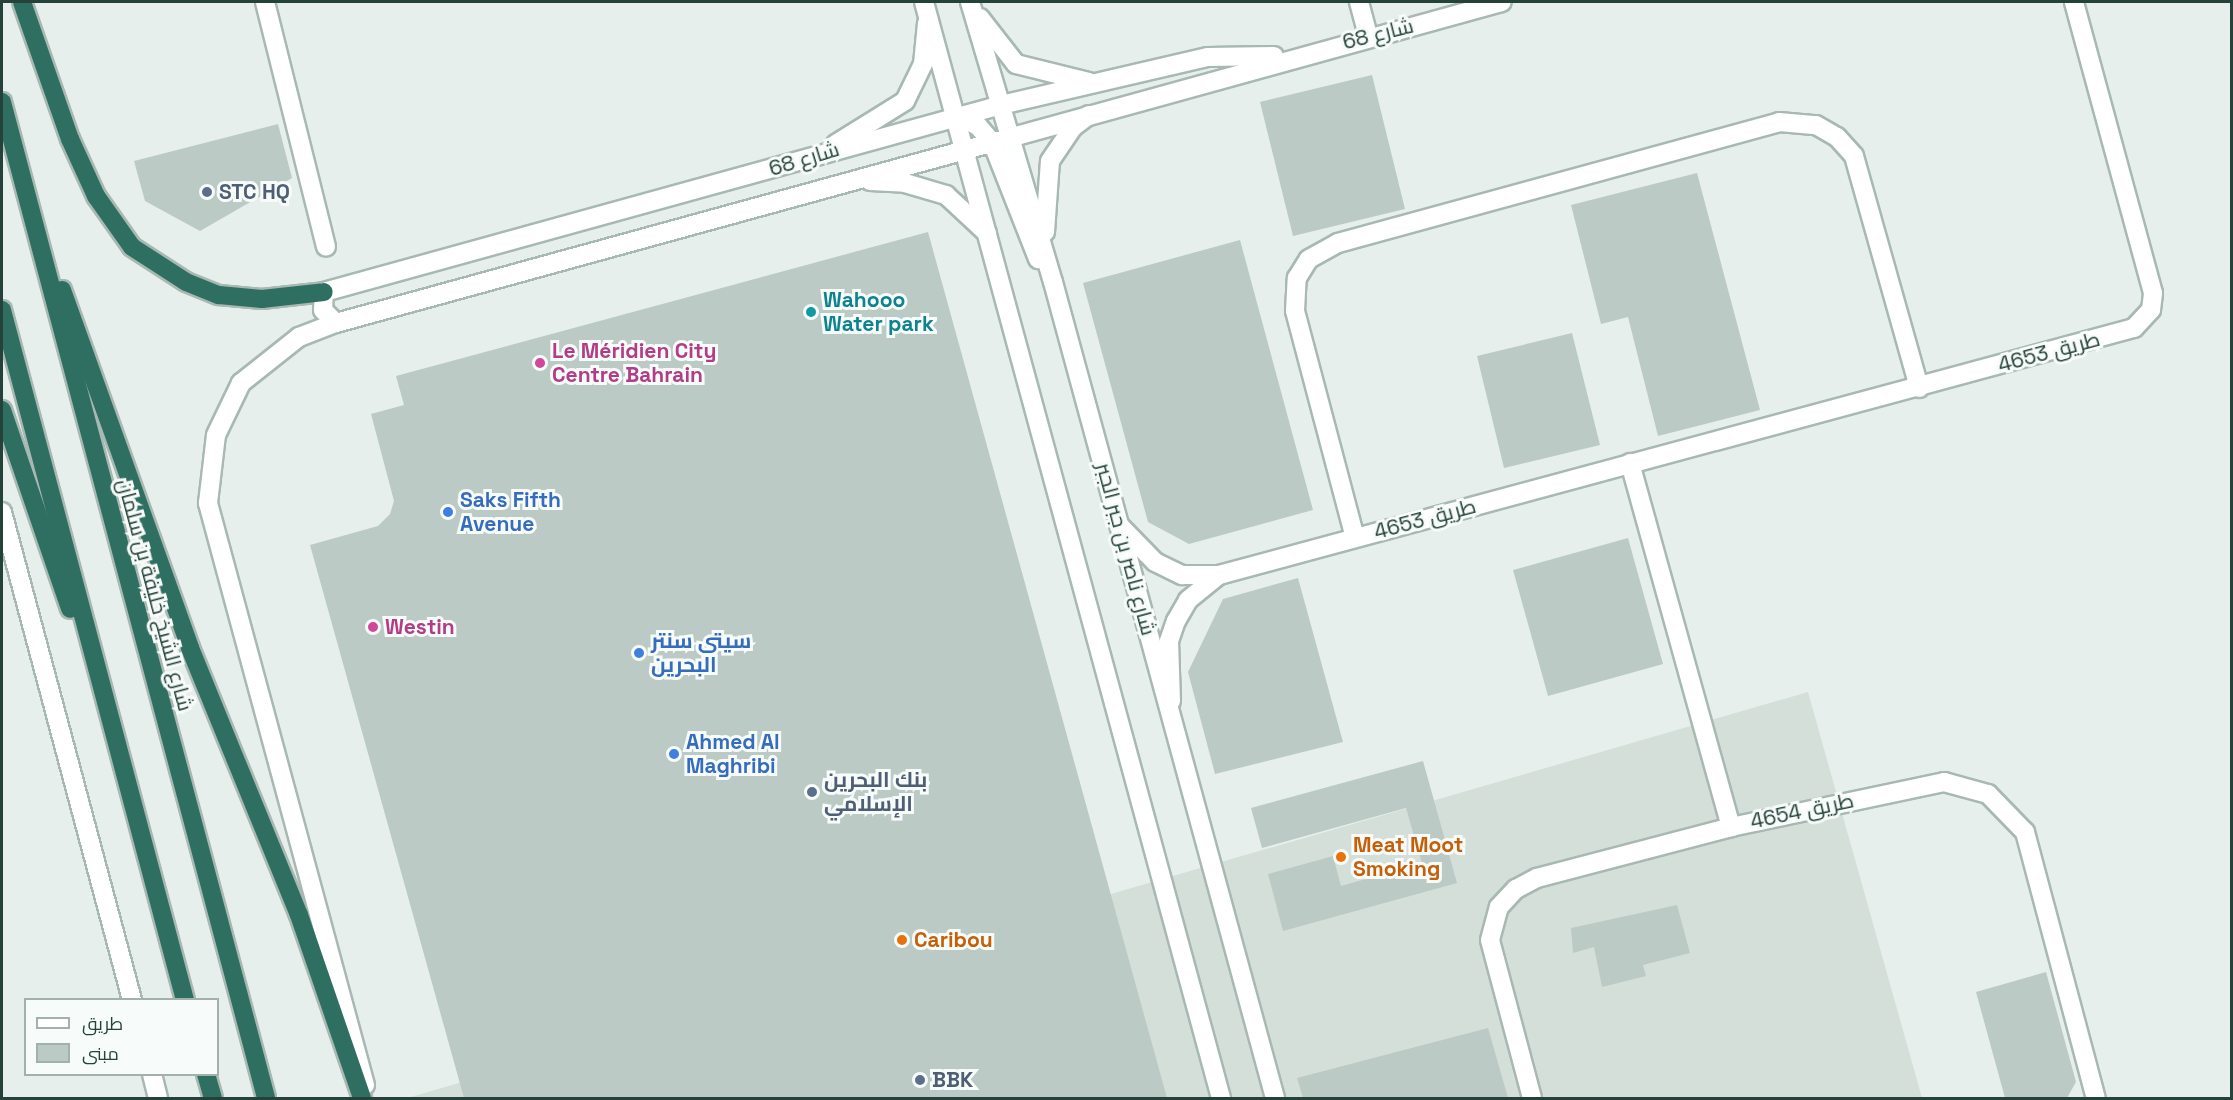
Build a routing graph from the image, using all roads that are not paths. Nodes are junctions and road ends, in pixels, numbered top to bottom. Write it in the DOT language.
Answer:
graph roads {
  1 [pos="22,2"];
  2 [pos="265,2"];
  3 [pos="1359,2"];
  4 [pos="1502,2"];
  5 [pos="2074,2"];
  6 [pos="970,3"];
  7 [pos="925,7"];
  8 [pos="1368,36"];
  9 [pos="1288,57"];
  10 [pos="1089,82"];
  11 [pos="2,102"];
  12 [pos="1001,105"];
  13 [pos="1089,115"];
  14 [pos="959,117"];
  15 [pos="1009,138"];
  16 [pos="992,142"];
  17 [pos="967,149"];
  18 [pos="828,151"];
  19 [pos="20,170"];
  20 [pos="856,180"];
  21 [pos="991,239"];
  22 [pos="326,246"];
  23 [pos="1045,257"];
  24 [pos="1053,282"];
  25 [pos="324,292"];
  26 [pos="2,310"];
  27 [pos="336,323"];
  28 [pos="1919,388"];
  29 [pos="2,410"];
  30 [pos="1630,462"];
  31 [pos="2,512"];
  32 [pos="1120,526"];
  33 [pos="1355,538"];
  34 [pos="2,565"];
  35 [pos="1219,576"];
  36 [pos="37,646"];
  37 [pos="1171,715"];
  38 [pos="132,802"];
  39 [pos="1731,827"];
  40 [pos="132,998"];
  41 [pos="185,998"];
  42 [pos="152,1076"];
  43 [pos="201,1076"];
  44 [pos="207,1076"];
  45 [pos="158,1098"];
  46 [pos="206,1098"];
  47 [pos="213,1098"];
  48 [pos="267,1098"];
  49 [pos="362,1098"];
  50 [pos="369,1098"];
  51 [pos="1221,1098"];
  52 [pos="1275,1098"];
  53 [pos="1532,1098"];
  54 [pos="2096,1098"];
  1 -- 25 [label="highway"];
  2 -- 22 [label="main road"];
  3 -- 8 [label="main road"];
  4 -- 8 [label="main road, شارع 68"];
  5 -- 28 [label="main road, طريق 4653"];
  6 -- 10 [label="main road"];
  6 -- 12 [label="main road, شارع ناصر بن جبر الجبر"];
  7 -- 14 [label="main road"];
  7 -- 18 [label="main road"];
  8 -- 9 [label="main road, شارع 68"];
  9 -- 10 [label="main road, شارع 68"];
  9 -- 13 [label="main road, شارع 68"];
  10 -- 12 [label="main road, شارع 68"];
  11 -- 19 [label="highway, شارع الشيخ خليفة بن سلمان"];
  12 -- 14 [label="main road, شارع 68"];
  12 -- 15 [label="main road, شارع ناصر بن جبر الجبر"];
  13 -- 15 [label="main road, شارع 68"];
  13 -- 23 [label="main road"];
  14 -- 16 [label="main road"];
  14 -- 17 [label="main road"];
  14 -- 18 [label="main road, شارع 68"];
  15 -- 16 [label="main road, شارع 68"];
  15 -- 23 [label="main road, شارع ناصر بن جبر الجبر"];
  16 -- 17 [label="main road, شارع 68"];
  16 -- 24 [label="main road"];
  17 -- 20 [label="main road, شارع 68"];
  17 -- 21 [label="main road"];
  18 -- 25 [label="main road, شارع 68"];
  19 -- 48 [label="highway, شارع الشيخ خليفة بن سلمان"];
  19 -- 49 [label="highway"];
  20 -- 21 [label="main road"];
  20 -- 27 [label="main road, شارع 68"];
  21 -- 51 [label="main road"];
  23 -- 24 [label="main road, شارع ناصر بن جبر الجبر"];
  24 -- 32 [label="main road, شارع ناصر بن جبر الجبر"];
  25 -- 27 [label="main road"];
  26 -- 38 [label="highway"];
  27 -- 50 [label="main road, شارع 68"];
  28 -- 30 [label="main road, طريق 4653"];
  28 -- 33 [label="main road"];
  29 -- 38 [label="highway"];
  30 -- 33 [label="main road, طريق 4653"];
  30 -- 39 [label="main road"];
  31 -- 36 [label="main road"];
  32 -- 35 [label="main road, طريق 4653"];
  32 -- 37 [label="main road, شارع ناصر بن جبر الجبر"];
  33 -- 35 [label="main road, طريق 4653"];
  34 -- 36 [label="main road"];
  35 -- 37 [label="main road, طريق 4653"];
  36 -- 40 [label="main road"];
  37 -- 52 [label="main road, شارع ناصر بن جبر الجبر"];
  38 -- 41 [label="highway"];
  39 -- 53 [label="main road, طريق 4654"];
  39 -- 54 [label="main road, طريق 4654"];
  42 -- 45 [label="main road"];
  43 -- 46 [label="highway"];
  44 -- 47 [label="highway"];
}
